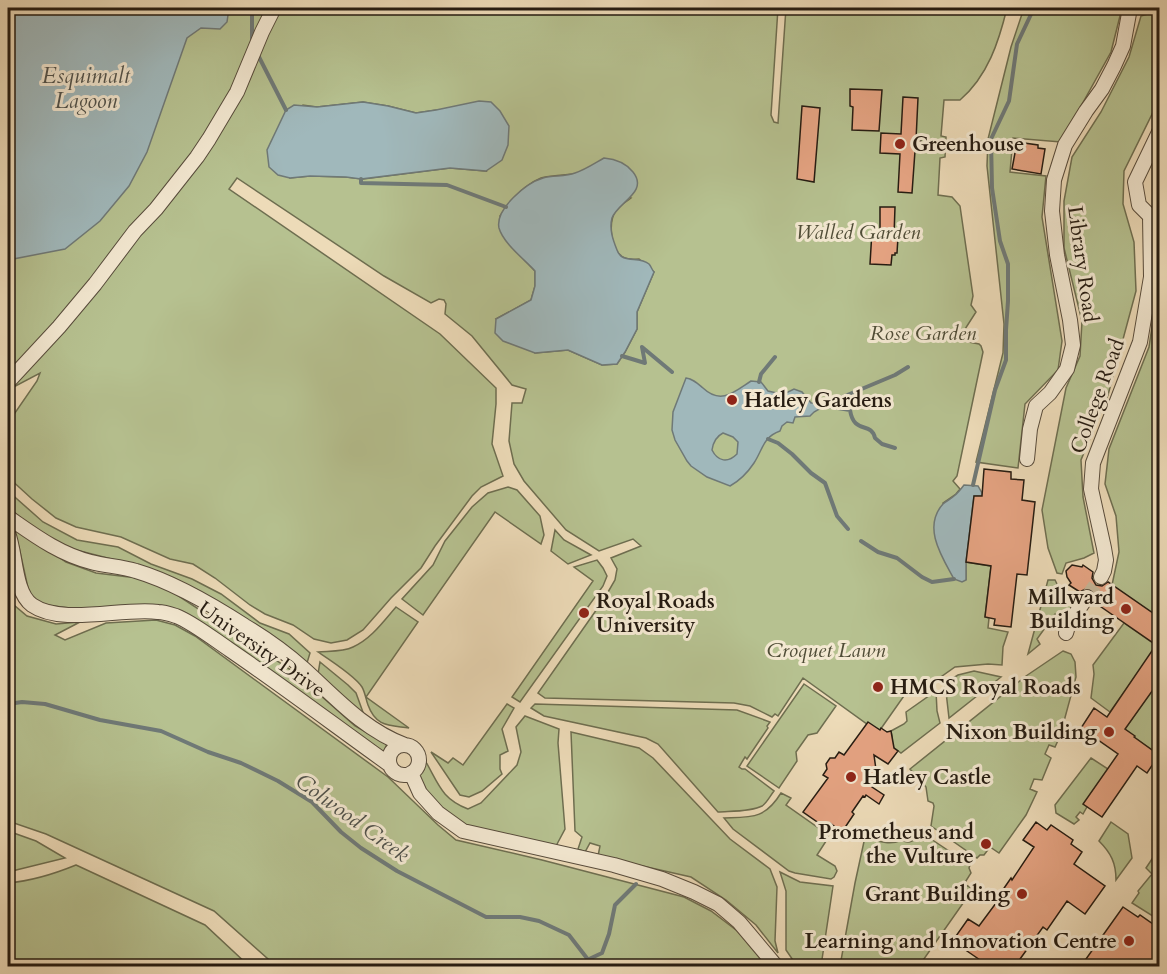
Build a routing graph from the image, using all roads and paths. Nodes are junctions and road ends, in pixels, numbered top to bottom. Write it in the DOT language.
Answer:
graph roads {
  1 [pos="274,8"];
  2 [pos="1130,8"];
  3 [pos="1160,130"];
  4 [pos="1155,212"];
  5 [pos="8,382"];
  6 [pos="1026,459"];
  7 [pos="8,517"];
  8 [pos="8,533"];
  9 [pos="1101,577"];
  10 [pos="1087,597"];
  11 [pos="1066,633"];
  12 [pos="405,745"];
  13 [pos="390,765"];
  14 [pos="411,773"];
  15 [pos="776,966"];
  1 -- 5 [label="street"];
  2 -- 6 [label="street, Library Road"];
  3 -- 4 [label="street, College Road"];
  4 -- 9 [label="street, College Road"];
  7 -- 12 [label="street, University Drive"];
  8 -- 13 [label="street, University Drive"];
  10 -- 11 [label="street"];
  12 -- 13 [label="street"];
  12 -- 14 [label="street"];
  13 -- 14 [label="street"];
  14 -- 15 [label="street"];
}
